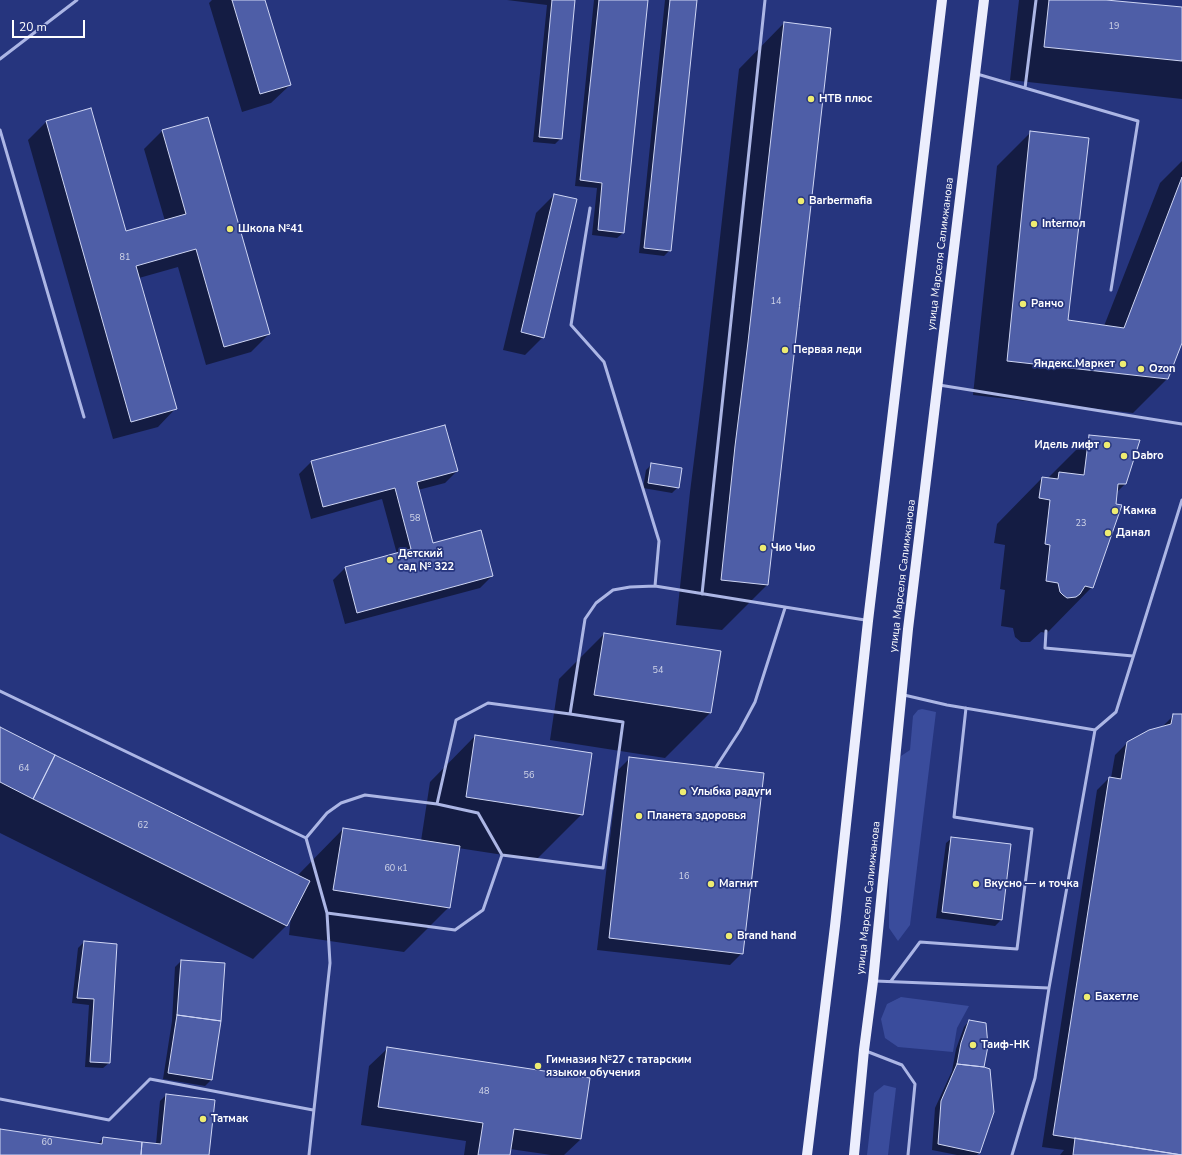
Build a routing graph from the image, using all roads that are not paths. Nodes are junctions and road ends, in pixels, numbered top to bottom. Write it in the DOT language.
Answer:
graph roads {
  1 [pos="77,0"];
  2 [pos="765,0"];
  3 [pos="942,0"];
  4 [pos="984,0"];
  5 [pos="1036,0"];
  6 [pos="0,59"];
  7 [pos="975,73"];
  8 [pos="1025,88"];
  9 [pos="0,130"];
  10 [pos="590,208"];
  11 [pos="1112,290"];
  12 [pos="938,385"];
  13 [pos="84,417"];
  14 [pos="1182,424"];
  15 [pos="1182,500"];
  16 [pos="655,586"];
  17 [pos="702,594"];
  18 [pos="785,608"];
  19 [pos="868,621"];
  20 [pos="1046,630"];
  21 [pos="1132,656"];
  22 [pos="0,691"];
  23 [pos="901,695"];
  24 [pos="966,708"];
  25 [pos="570,714"];
  26 [pos="1095,730"];
  27 [pos="716,767"];
  28 [pos="437,804"];
  29 [pos="306,838"];
  30 [pos="502,855"];
  31 [pos="327,913"];
  32 [pos="873,981"];
  33 [pos="891,982"];
  34 [pos="1049,988"];
  35 [pos="864,1050"];
  36 [pos="0,1099"];
  37 [pos="314,1110"];
  38 [pos="309,1155"];
  39 [pos="807,1155"];
  40 [pos="854,1155"];
  41 [pos="908,1155"];
  42 [pos="1012,1155"];
  1 -- 6 [label="lane"];
  2 -- 17 [label="lane"];
  3 -- 19 [label="main road"];
  4 -- 7 [label="main road, улица Марселя Салимжанова"];
  5 -- 8 [label="lane"];
  7 -- 8 [label="lane"];
  7 -- 12 [label="main road, улица Марселя Салимжанова"];
  8 -- 11 [label="lane"];
  9 -- 13 [label="lane"];
  10 -- 16 [label="lane"];
  12 -- 14 [label="lane"];
  12 -- 23 [label="main road, улица Марселя Салимжанова"];
  15 -- 21 [label="lane"];
  16 -- 17 [label="lane"];
  16 -- 25 [label="lane"];
  17 -- 18 [label="lane"];
  18 -- 19 [label="lane"];
  18 -- 27 [label="lane"];
  19 -- 39 [label="main road"];
  20 -- 21 [label="lane"];
  21 -- 26 [label="lane"];
  22 -- 29 [label="lane"];
  23 -- 24 [label="lane"];
  23 -- 32 [label="main road, улица Марселя Салимжанова"];
  24 -- 26 [label="lane"];
  24 -- 33 [label="lane"];
  25 -- 28 [label="lane"];
  25 -- 30 [label="lane"];
  26 -- 34 [label="lane"];
  28 -- 29 [label="lane"];
  28 -- 30 [label="lane"];
  29 -- 31 [label="lane"];
  30 -- 31 [label="lane"];
  31 -- 37 [label="lane"];
  32 -- 33 [label="lane"];
  32 -- 35 [label="main road, улица Марселя Салимжанова"];
  33 -- 34 [label="lane"];
  34 -- 42 [label="lane"];
  35 -- 40 [label="main road, улица Марселя Салимжанова"];
  35 -- 41 [label="lane"];
  36 -- 37 [label="lane"];
  37 -- 38 [label="lane"];
}
